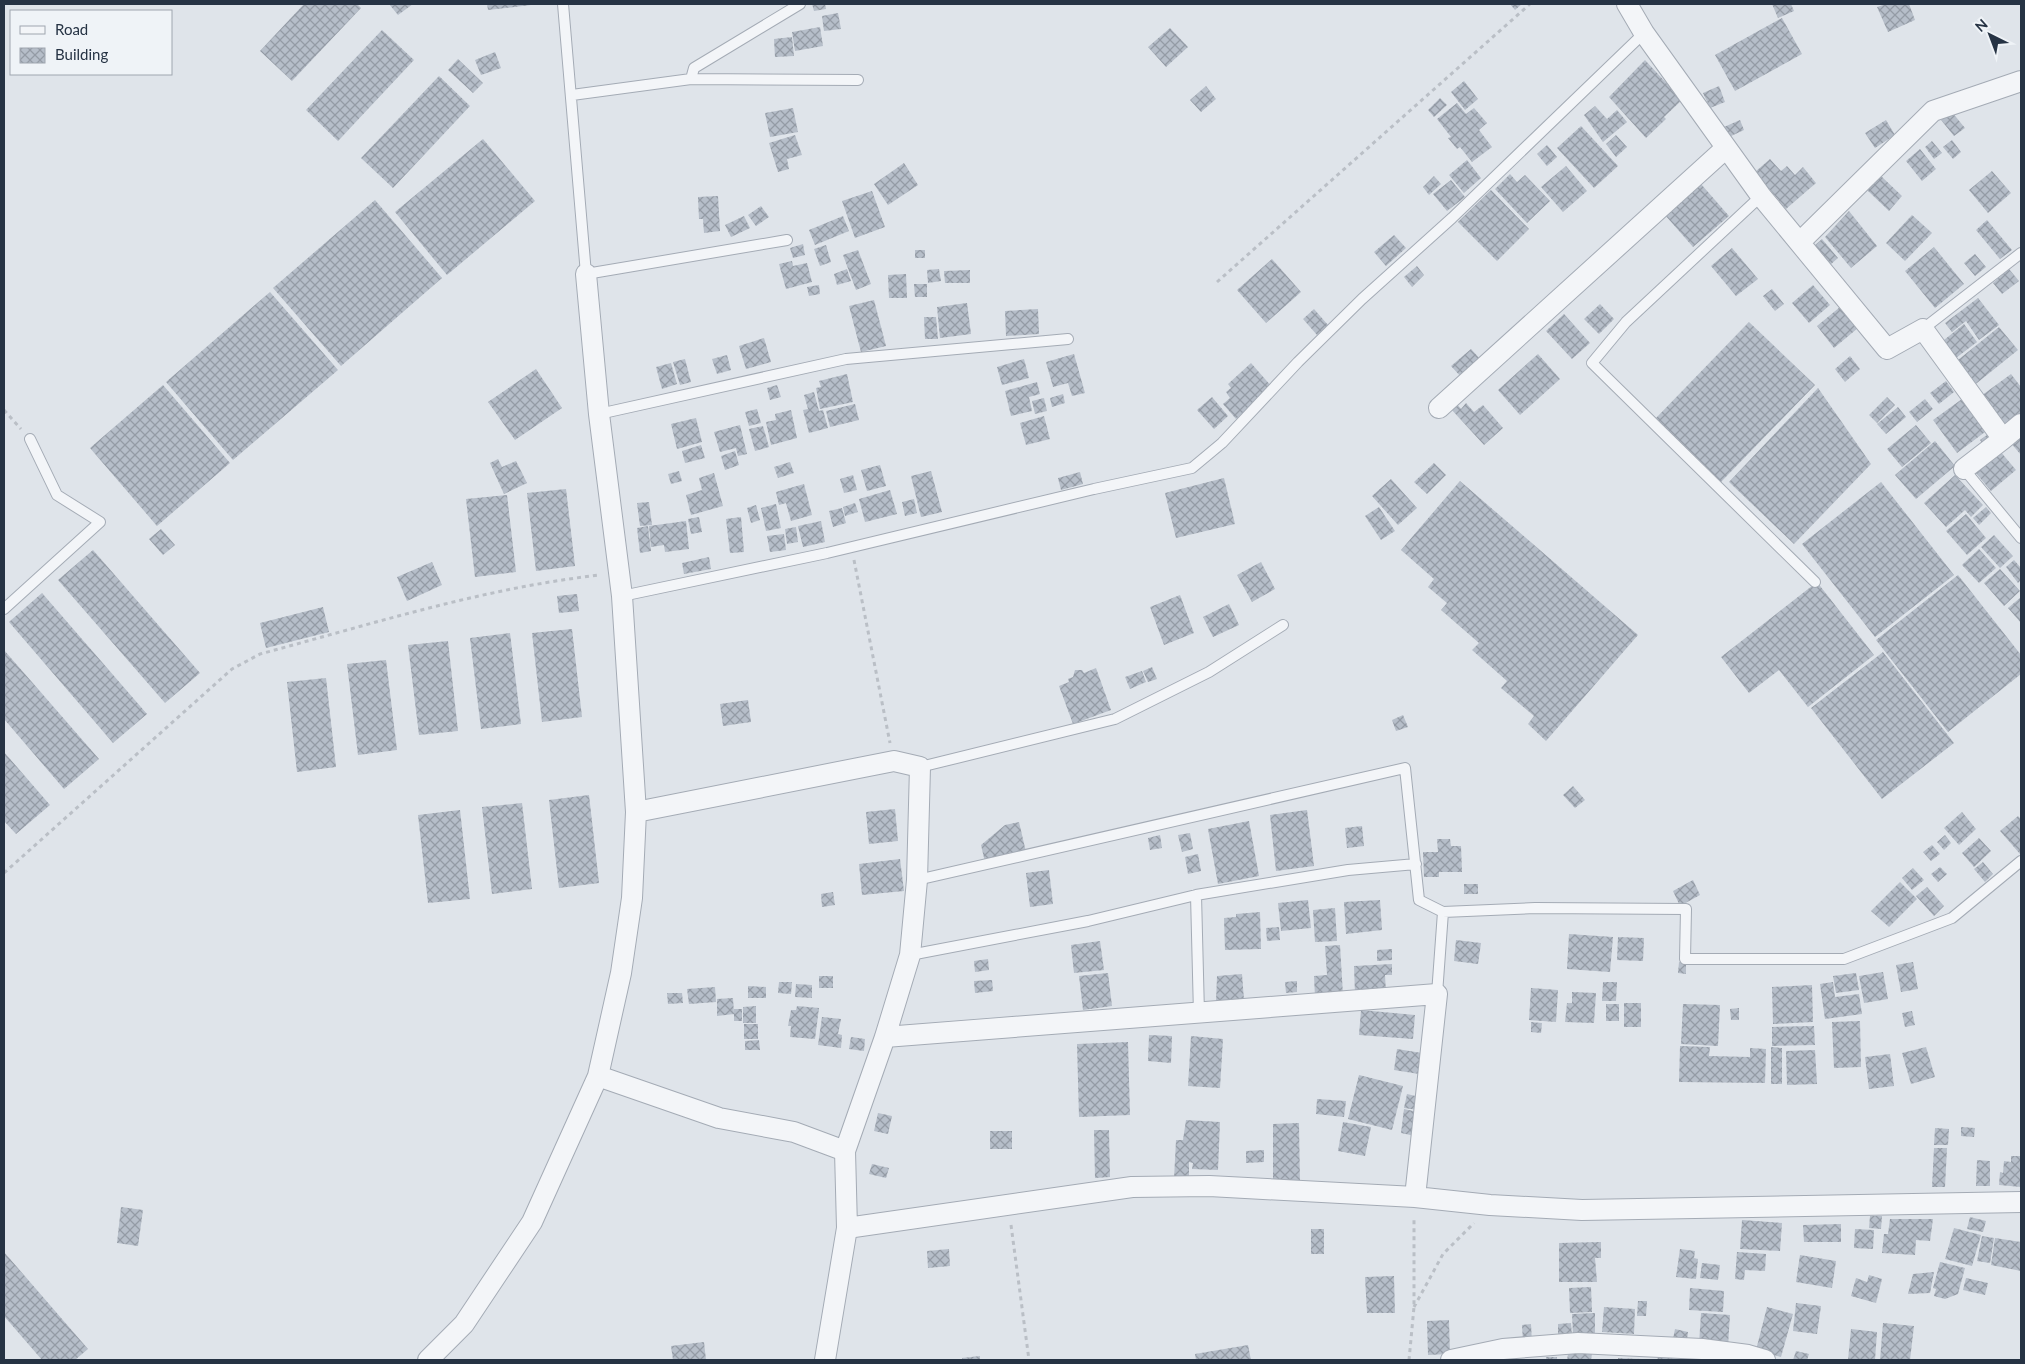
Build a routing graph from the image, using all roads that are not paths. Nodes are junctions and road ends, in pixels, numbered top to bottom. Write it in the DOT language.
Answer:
graph roads {
  1 [pos="563,4"];
  2 [pos="800,4"];
  3 [pos="1627,4"];
  4 [pos="1644,33"];
  5 [pos="691,79"];
  6 [pos="858,80"];
  7 [pos="2021,81"];
  8 [pos="572,95"];
  9 [pos="1726,148"];
  10 [pos="1761,196"];
  11 [pos="787,240"];
  12 [pos="1800,242"];
  13 [pos="2021,253"];
  14 [pos="586,274"];
  15 [pos="1923,329"];
  16 [pos="1068,339"];
  17 [pos="1439,408"];
  18 [pos="599,414"];
  19 [pos="2021,424"];
  20 [pos="30,439"];
  21 [pos="2004,439"];
  22 [pos="1964,469"];
  23 [pos="2021,538"];
  24 [pos="1815,582"];
  25 [pos="622,596"];
  26 [pos="4,608"];
  27 [pos="1283,624"];
  28 [pos="920,767"];
  29 [pos="636,812"];
  30 [pos="2021,862"];
  31 [pos="1416,864"];
  32 [pos="917,880"];
  33 [pos="1196,895"];
  34 [pos="1443,912"];
  35 [pos="910,955"];
  36 [pos="1437,994"];
  37 [pos="1199,1014"];
  38 [pos="885,1037"];
  39 [pos="598,1076"];
  40 [pos="845,1151"];
  41 [pos="1415,1197"];
  42 [pos="2021,1202"];
  43 [pos="847,1228"];
  44 [pos="1650,1353"];
  45 [pos="428,1360"];
  46 [pos="825,1360"];
  47 [pos="1451,1360"];
  48 [pos="1765,1360"];
  1 -- 8 [label="lane"];
  2 -- 5 [label="lane"];
  3 -- 4 [label="street"];
  4 -- 9 [label="street"];
  4 -- 25 [label="lane"];
  5 -- 6 [label="lane"];
  5 -- 8 [label="lane"];
  7 -- 12 [label="street"];
  8 -- 14 [label="lane"];
  9 -- 10 [label="street"];
  9 -- 17 [label="street"];
  10 -- 12 [label="street"];
  10 -- 24 [label="lane"];
  11 -- 14 [label="lane"];
  12 -- 15 [label="street"];
  13 -- 15 [label="lane"];
  14 -- 18 [label="street"];
  15 -- 21 [label="street"];
  16 -- 18 [label="lane"];
  18 -- 25 [label="street"];
  19 -- 21 [label="street"];
  20 -- 26 [label="lane"];
  21 -- 22 [label="street"];
  22 -- 23 [label="lane"];
  25 -- 29 [label="street"];
  27 -- 28 [label="lane"];
  28 -- 29 [label="street"];
  28 -- 32 [label="street"];
  29 -- 39 [label="street"];
  30 -- 34 [label="lane"];
  31 -- 32 [label="lane"];
  31 -- 33 [label="lane"];
  31 -- 34 [label="lane"];
  32 -- 35 [label="street"];
  33 -- 35 [label="lane"];
  33 -- 37 [label="lane"];
  34 -- 36 [label="lane"];
  35 -- 38 [label="street"];
  36 -- 37 [label="street"];
  36 -- 41 [label="street"];
  37 -- 38 [label="street"];
  38 -- 40 [label="street"];
  39 -- 40 [label="street"];
  39 -- 45 [label="street"];
  40 -- 43 [label="street"];
  41 -- 42 [label="street"];
  41 -- 43 [label="street"];
  43 -- 46 [label="street"];
  44 -- 47 [label="street"];
  44 -- 48 [label="street"];
}
